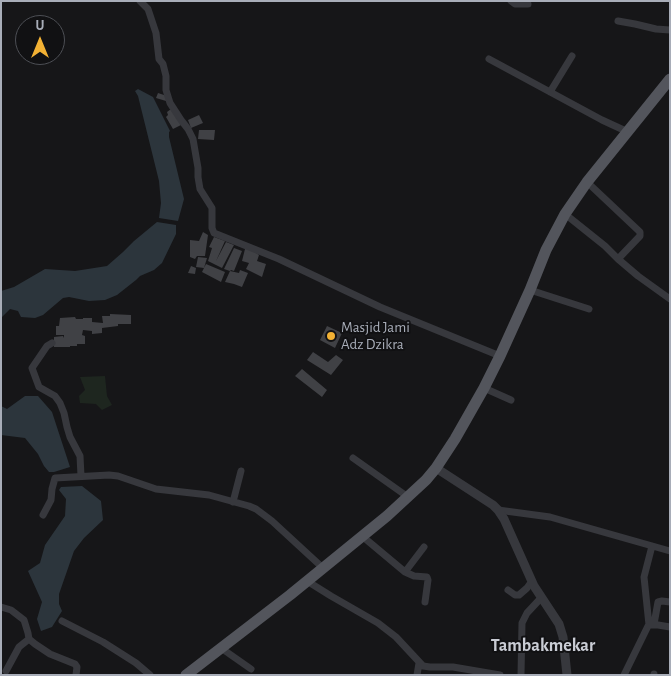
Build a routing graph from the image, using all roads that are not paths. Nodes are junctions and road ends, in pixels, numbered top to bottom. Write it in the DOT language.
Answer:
graph roads {
  1 [pos="140,1"];
  2 [pos="510,1"];
  3 [pos="528,4"];
  4 [pos="618,21"];
  5 [pos="670,30"];
  6 [pos="572,56"];
  7 [pos="489,59"];
  8 [pos="670,80"];
  9 [pos="550,92"];
  10 [pos="628,132"];
  11 [pos="586,182"];
  12 [pos="565,214"];
  13 [pos="618,259"];
  14 [pos="530,290"];
  15 [pos="670,299"];
  16 [pos="589,309"];
  17 [pos="52,343"];
  18 [pos="500,356"];
  19 [pos="484,388"];
  20 [pos="511,400"];
  21 [pos="353,458"];
  22 [pos="436,468"];
  23 [pos="241,471"];
  24 [pos="78,476"];
  25 [pos="408,497"];
  26 [pos="233,502"];
  27 [pos="498,510"];
  28 [pos="43,515"];
  29 [pos="362,536"];
  30 [pos="652,546"];
  31 [pos="424,547"];
  32 [pos="670,552"];
  33 [pos="323,568"];
  34 [pos="405,572"];
  35 [pos="307,581"];
  36 [pos="532,581"];
  37 [pos="508,590"];
  38 [pos="542,598"];
  39 [pos="425,602"];
  40 [pos="670,602"];
  41 [pos="1,607"];
  42 [pos="62,621"];
  43 [pos="651,625"];
  44 [pos="670,627"];
  45 [pos="29,639"];
  46 [pos="220,648"];
  47 [pos="419,663"];
  48 [pos="251,669"];
  49 [pos="6,671"];
  50 [pos="76,675"];
  51 [pos="150,675"];
  52 [pos="186,675"];
  53 [pos="417,675"];
  54 [pos="500,675"];
  55 [pos="521,675"];
  56 [pos="567,675"];
  57 [pos="624,675"];
  1 -- 18 [label="street"];
  2 -- 3 [label="street"];
  4 -- 5 [label="street"];
  6 -- 9 [label="street"];
  7 -- 9 [label="street"];
  8 -- 10 [label="main road"];
  9 -- 10 [label="street"];
  10 -- 11 [label="main road"];
  11 -- 12 [label="main road"];
  11 -- 13 [label="street"];
  12 -- 13 [label="street"];
  12 -- 14 [label="main road"];
  13 -- 15 [label="street"];
  14 -- 16 [label="street"];
  14 -- 18 [label="main road"];
  17 -- 24 [label="street"];
  18 -- 19 [label="main road"];
  19 -- 20 [label="street"];
  19 -- 22 [label="main road"];
  21 -- 25 [label="street"];
  22 -- 25 [label="main road"];
  22 -- 27 [label="street"];
  23 -- 26 [label="street"];
  24 -- 26 [label="street"];
  24 -- 28 [label="street"];
  25 -- 29 [label="main road"];
  26 -- 33 [label="street"];
  27 -- 30 [label="street"];
  27 -- 36 [label="street"];
  29 -- 33 [label="main road"];
  29 -- 34 [label="street"];
  30 -- 32 [label="street"];
  30 -- 43 [label="street"];
  31 -- 34 [label="street"];
  33 -- 35 [label="main road"];
  34 -- 39 [label="street"];
  35 -- 46 [label="main road"];
  35 -- 47 [label="street"];
  36 -- 37 [label="street"];
  36 -- 38 [label="street"];
  38 -- 55 [label="street"];
  38 -- 56 [label="street"];
  40 -- 43 [label="street"];
  41 -- 45 [label="street"];
  42 -- 51 [label="street"];
  43 -- 44 [label="street"];
  43 -- 57 [label="street"];
  45 -- 49 [label="street"];
  45 -- 50 [label="street"];
  46 -- 48 [label="street"];
  46 -- 52 [label="main road"];
  47 -- 53 [label="street"];
  47 -- 54 [label="street"];
}
